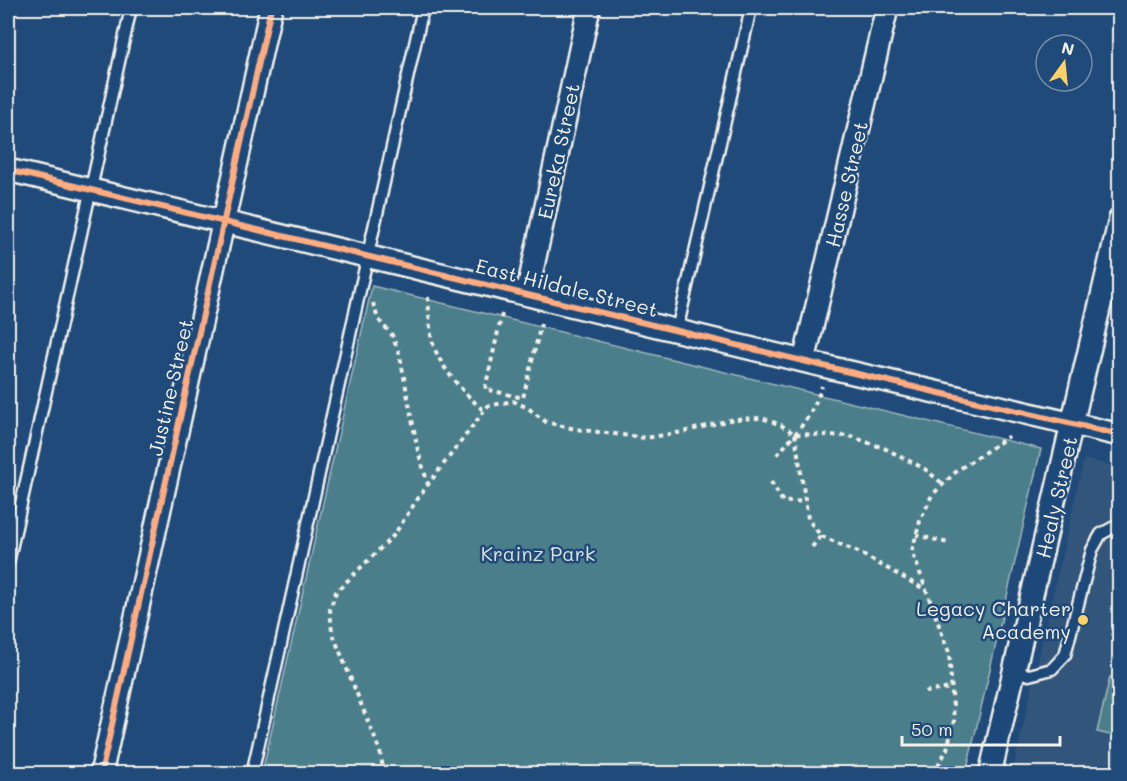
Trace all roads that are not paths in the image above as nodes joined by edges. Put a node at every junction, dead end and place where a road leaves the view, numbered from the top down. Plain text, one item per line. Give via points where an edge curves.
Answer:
1 (131, 8) edge
2 (271, 8) edge
3 (423, 8) edge
4 (590, 8) edge
5 (750, 8) edge
6 (887, 8) edge
7 (8, 170) edge
8 (90, 189) junction
9 (1119, 219) edge
10 (224, 221) junction
11 (367, 256) junction
12 (527, 294) junction
13 (677, 330) junction
14 (804, 361) junction
15 (1073, 423) junction
16 (1119, 435) edge
17 (1119, 527) edge
18 (8, 563) edge
19 (1015, 671) junction
20 (101, 774) edge
21 (252, 774) edge
22 (990, 774) edge

1 - 8 lane
2 - 10 street, Justine Street
3 - 11 lane
4 - 12 street, Eureka Street
5 - 13 lane
6 - 14 street, Hasse Street
7 - 8 street, East Hildale Street
8 - 10 street, East Hildale Street
8 - 18 lane
9 - 15 street, Healy Street
10 - 11 street, East Hildale Street
10 - 20 street, Justine Street
11 - 12 street, East Hildale Street
11 - 21 lane
12 - 13 street, East Hildale Street
13 - 14 street, East Hildale Street
14 - 15 street, East Hildale Street
15 - 16 street, East Hildale Street
15 - 19 street, Healy Street
17 - 19 lane via 1101,534 1092,550 1065,655 1052,669 1029,675
19 - 22 street, Healy Street

